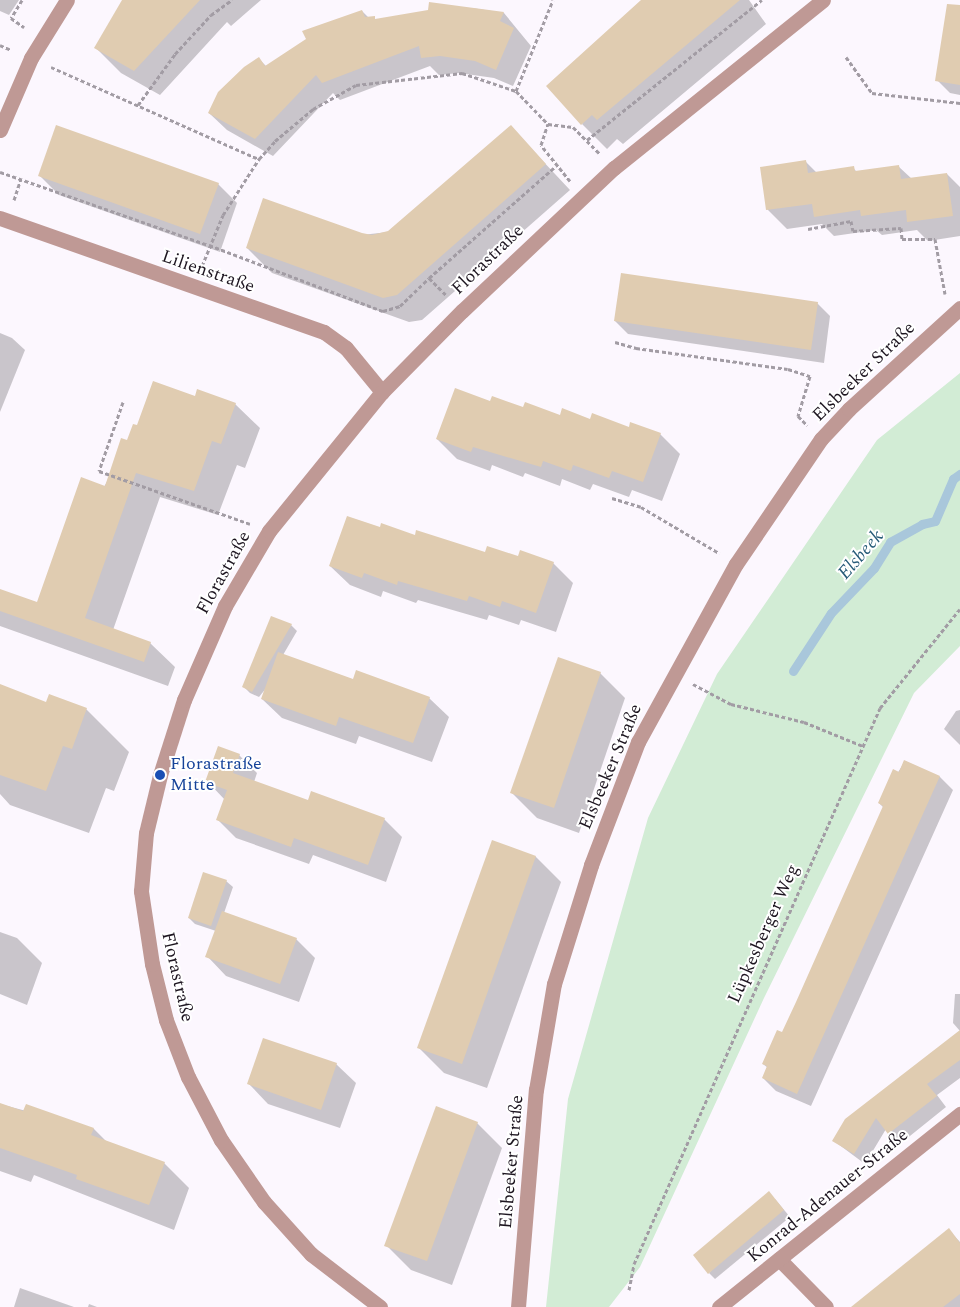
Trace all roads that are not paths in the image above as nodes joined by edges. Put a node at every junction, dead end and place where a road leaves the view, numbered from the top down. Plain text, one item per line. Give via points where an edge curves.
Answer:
1 (66, 0) edge
2 (820, 1) edge
3 (0, 130) edge
4 (0, 218) edge
5 (960, 308) edge
6 (382, 392) junction
7 (960, 1114) edge
8 (779, 1259) junction
9 (380, 1307) edge
10 (518, 1307) edge
11 (719, 1307) edge
12 (826, 1307) edge

1 - 3 street via 16,88
2 - 6 street, Florastraße via 614,168 462,311
4 - 6 street, Lilienstraße via 324,332 346,348
5 - 10 street, Elsbeeker Straße via 849,409 822,439 736,564 674,673 631,760 591,865 554,984 536,1090
6 - 9 street, Florastraße via 269,531 226,606 184,700 160,775 148,823 141,891 152,964 166,1020 188,1076 221,1140 264,1202 311,1254
7 - 8 street, Konrad-Adenauer-Straße
8 - 11 street, Konrad-Adenauer-Straße
8 - 12 street

